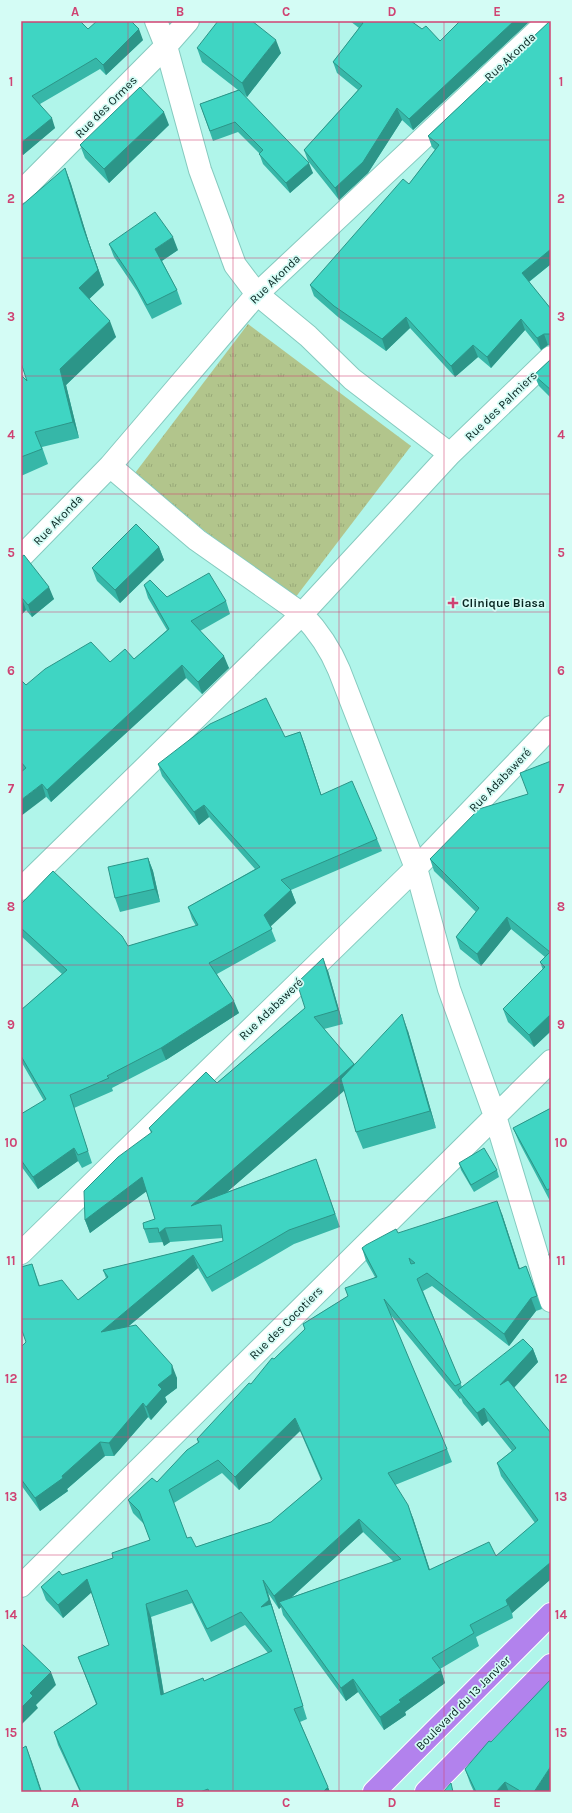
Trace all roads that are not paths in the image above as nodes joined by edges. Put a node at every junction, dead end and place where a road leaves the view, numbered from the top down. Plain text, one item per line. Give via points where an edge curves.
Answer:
1 (156, 21) edge
2 (188, 21) edge
3 (548, 21) edge
4 (166, 46) junction
5 (21, 192) edge
6 (257, 294) junction
7 (551, 357) edge
8 (450, 454) junction
9 (110, 466) junction
10 (21, 557) edge
11 (302, 614) junction
12 (551, 727) edge
13 (416, 868) junction
14 (21, 889) edge
15 (551, 1060) edge
16 (495, 1116) junction
17 (21, 1253) edge
18 (551, 1301) edge
19 (21, 1586) edge
20 (551, 1614) edge
21 (551, 1665) edge
22 (374, 1792) edge
23 (426, 1792) edge

1 - 4 street
2 - 4 street, Rue des Ormes
3 - 6 street, Rue Akonda
4 - 5 street, Rue des Ormes
4 - 6 street via 200,170 234,265
6 - 8 street via 308,336 352,379
6 - 9 street, Rue Akonda
7 - 8 street, Rue des Palmiers
8 - 11 street, Rue des Palmiers
9 - 10 street, Rue Akonda
9 - 11 street via 197,540
11 - 13 street via 320,634 339,670
11 - 14 street, Rue des Palmiers
12 - 13 street, Rue Adabaweré
13 - 16 street via 449,988
13 - 17 street, Rue Adabaweré
15 - 16 street, Rue des Cocotiers
16 - 18 street
16 - 19 street, Rue des Cocotiers
20 - 22 highway, Boulevard du 13 Janvier
21 - 23 highway

